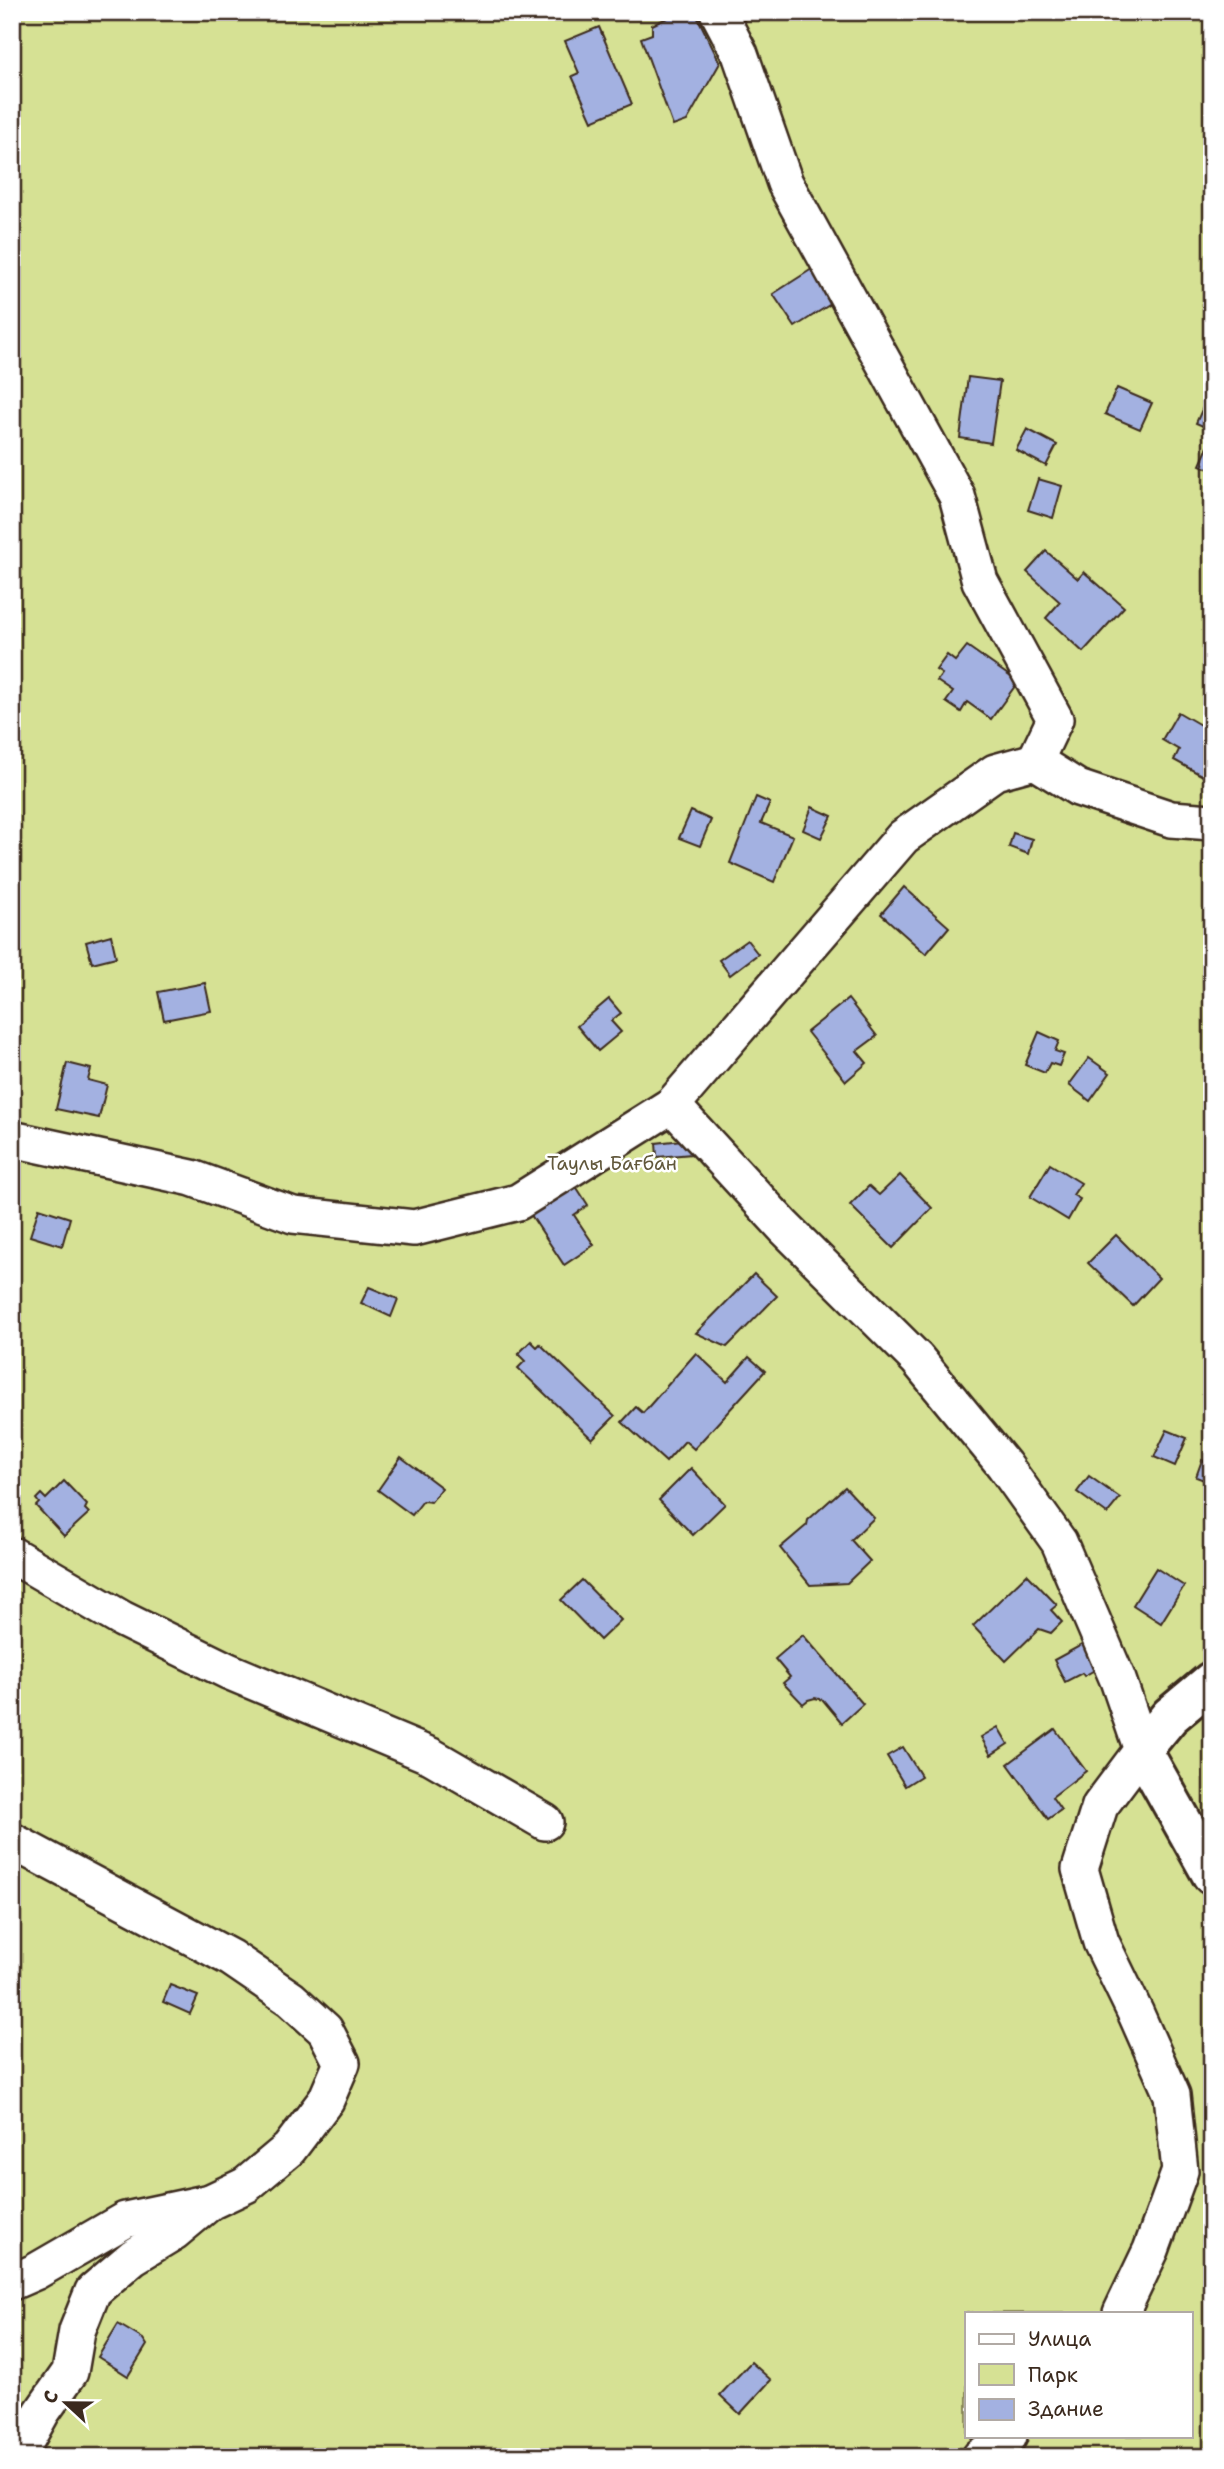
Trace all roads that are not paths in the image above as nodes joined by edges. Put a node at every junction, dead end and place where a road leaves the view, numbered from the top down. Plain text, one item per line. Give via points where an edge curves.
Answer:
1 (718, 12) edge
2 (1035, 761) junction
3 (1212, 822) edge
4 (672, 1105) junction
5 (12, 1139) edge
6 (12, 1555) edge
7 (1212, 1681) edge
8 (1142, 1750) junction
9 (545, 1822) dead end
10 (12, 1841) edge
11 (1212, 1875) edge
12 (210, 2202) junction
13 (12, 2282) edge
14 (1121, 2312) edge
15 (1006, 2438) edge
16 (17, 2457) edge
17 (980, 2457) edge

1 - 2 street via 740,54 785,183 957,496 980,581 1055,719
2 - 3 street via 1078,788 1171,819
2 - 4 street via 995,772 903,837
4 - 5 street via 518,1202 414,1228 293,1215 192,1178
4 - 8 street via 784,1227 917,1359 1004,1465 1059,1542 1118,1680
6 - 9 street via 122,1619 228,1671 431,1756
7 - 8 street via 1170,1716
8 - 11 street
8 - 14 street via 1100,1806 1080,1869 1101,1942 1172,2095 1180,2171 1151,2250
10 - 12 street via 230,1958 291,1999 325,2030 342,2063 326,2100 289,2149 246,2185
12 - 13 street via 125,2220
12 - 16 street via 174,2232 133,2256 93,2291 77,2331 70,2372
15 - 17 street

